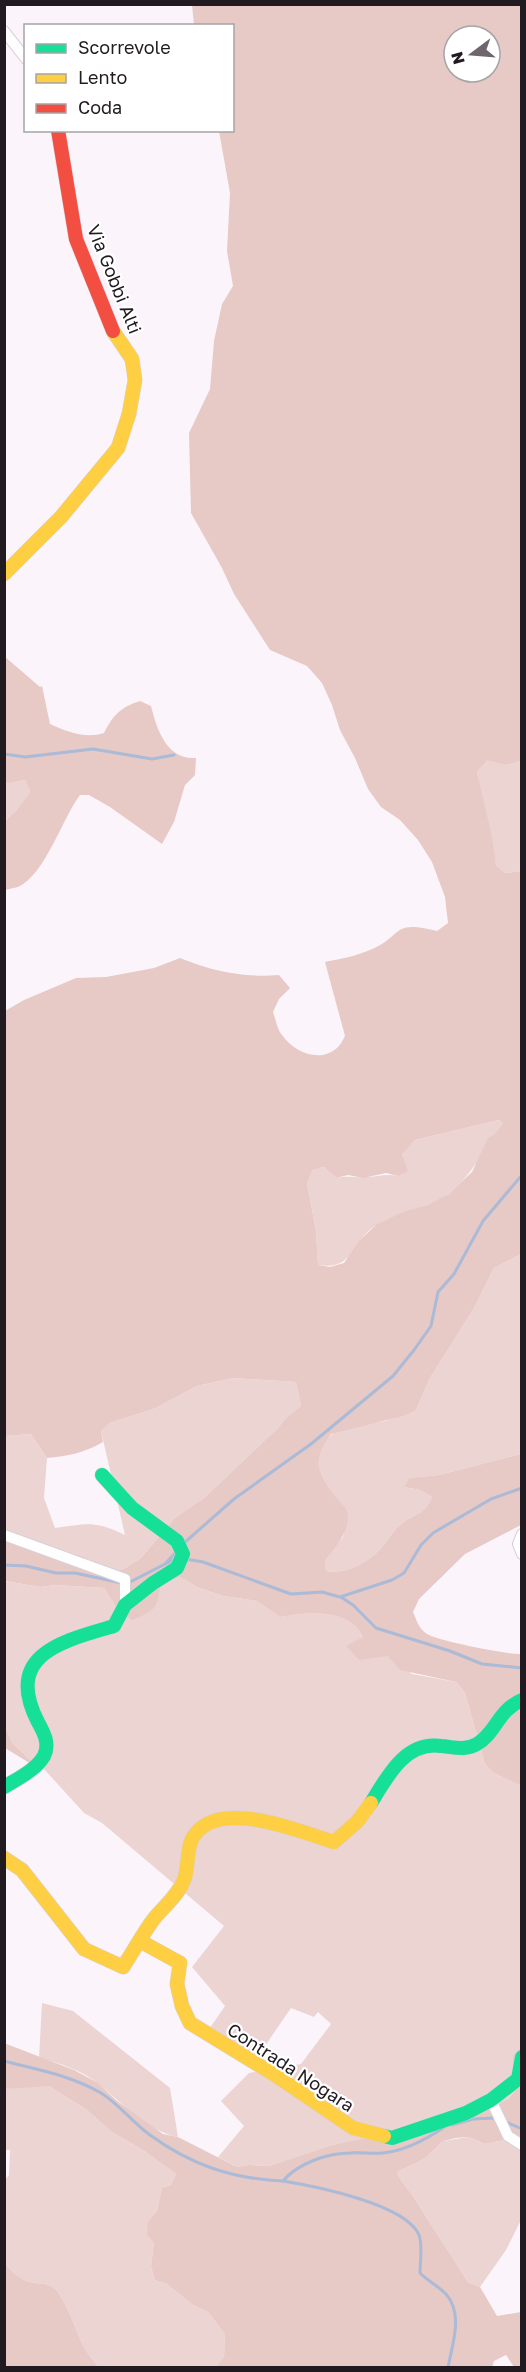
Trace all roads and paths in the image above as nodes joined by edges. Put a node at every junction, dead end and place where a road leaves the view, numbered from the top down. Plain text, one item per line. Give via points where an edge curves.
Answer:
1 (4, 31) edge
2 (24, 56) edge
3 (58, 132) edge
4 (4, 574) edge
5 (102, 1475) dead end
6 (522, 1534) edge
7 (4, 1535) edge
8 (522, 1554) edge
9 (125, 1605) junction
10 (522, 1700) edge
11 (4, 1787) edge
12 (4, 1858) edge
13 (140, 1941) junction
14 (522, 2057) edge
15 (491, 2100) junction
16 (522, 2145) edge

1 - 2 street
3 - 4 street, Via Gobbi Alti via 76,239 114,334 132,359 135,380 118,448 61,517
5 - 9 street via 132,1508 177,1541 183,1554 177,1568
6 - 8 street via 518,1544
7 - 9 street via 125,1579
9 - 11 street via 114,1626 39,1655 31,1671 27,1695 47,1740 47,1752 39,1765
10 - 13 street via 500,1713 479,1743 468,1749 432,1744 415,1748 398,1763 345,1836 334,1842 253,1818 222,1817 205,1826 192,1839 184,1880
12 - 13 street via 22,1870 84,1949 123,1966
13 - 15 street, Contrada Nogara via 180,1963 177,1984 190,2023 353,2128 392,2138 466,2113
14 - 15 street via 518,2079
15 - 16 street via 508,2136

